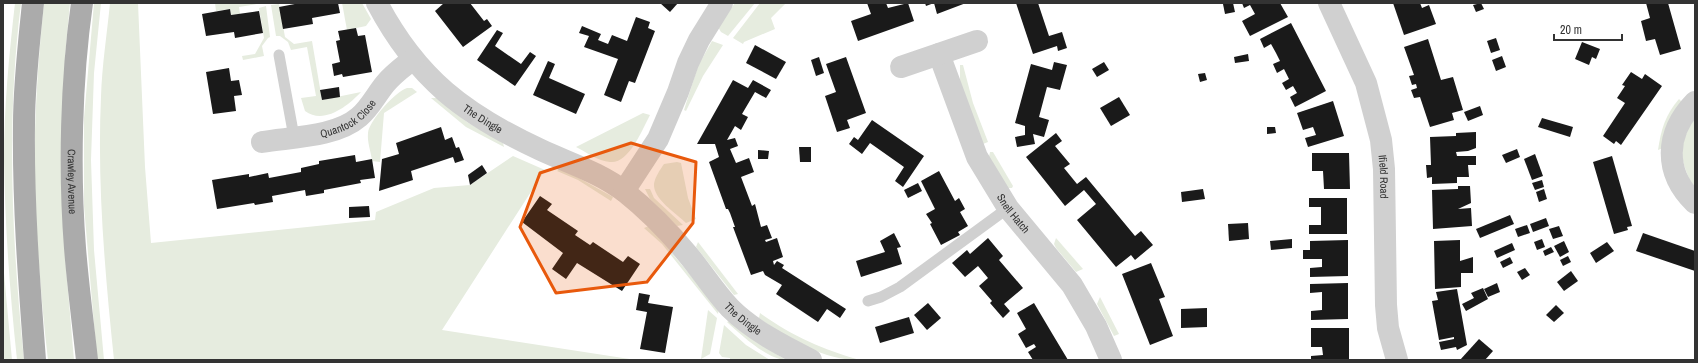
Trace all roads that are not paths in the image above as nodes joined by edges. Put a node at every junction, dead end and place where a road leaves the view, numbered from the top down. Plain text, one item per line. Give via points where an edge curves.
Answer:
1 (33, 3) edge
2 (82, 3) edge
3 (377, 3) edge
4 (722, 3) edge
5 (1329, 3) edge
6 (977, 41) dead end
7 (938, 54) junction
8 (279, 55) dead end
9 (413, 59) junction
10 (901, 67) dead end
11 (1695, 102) edge
12 (294, 137) junction
13 (262, 142) dead end
14 (624, 191) junction
15 (1695, 203) edge
16 (1008, 208) junction
17 (868, 301) dead end
18 (36, 360) edge
19 (87, 360) edge
20 (811, 360) edge
21 (1110, 360) edge
22 (1397, 360) edge

1 - 18 main road via 24,122 24,182 26,244
2 - 19 main road, Crawley Avenue via 73,127 72,186 75,248
3 - 9 street, The Dingle via 393,33
4 - 14 street via 691,57 658,139
5 - 22 street, Ifield Road via 1366,83 1381,140 1384,169 1386,305 1388,328
6 - 7 street
7 - 10 street
7 - 16 street, Snell Hatch via 977,158
8 - 12 lane
9 - 12 street, Quantock Close via 392,76 359,118 336,130
9 - 14 street, The Dingle via 434,83 469,111 519,140 600,177
11 - 15 street via 1679,122 1672,150 1677,178
12 - 13 street, Quantock Close
14 - 20 street, The Dingle via 670,234 731,308 749,324
16 - 17 lane via 900,287
16 - 21 street, Snell Hatch via 1072,285 1096,326

